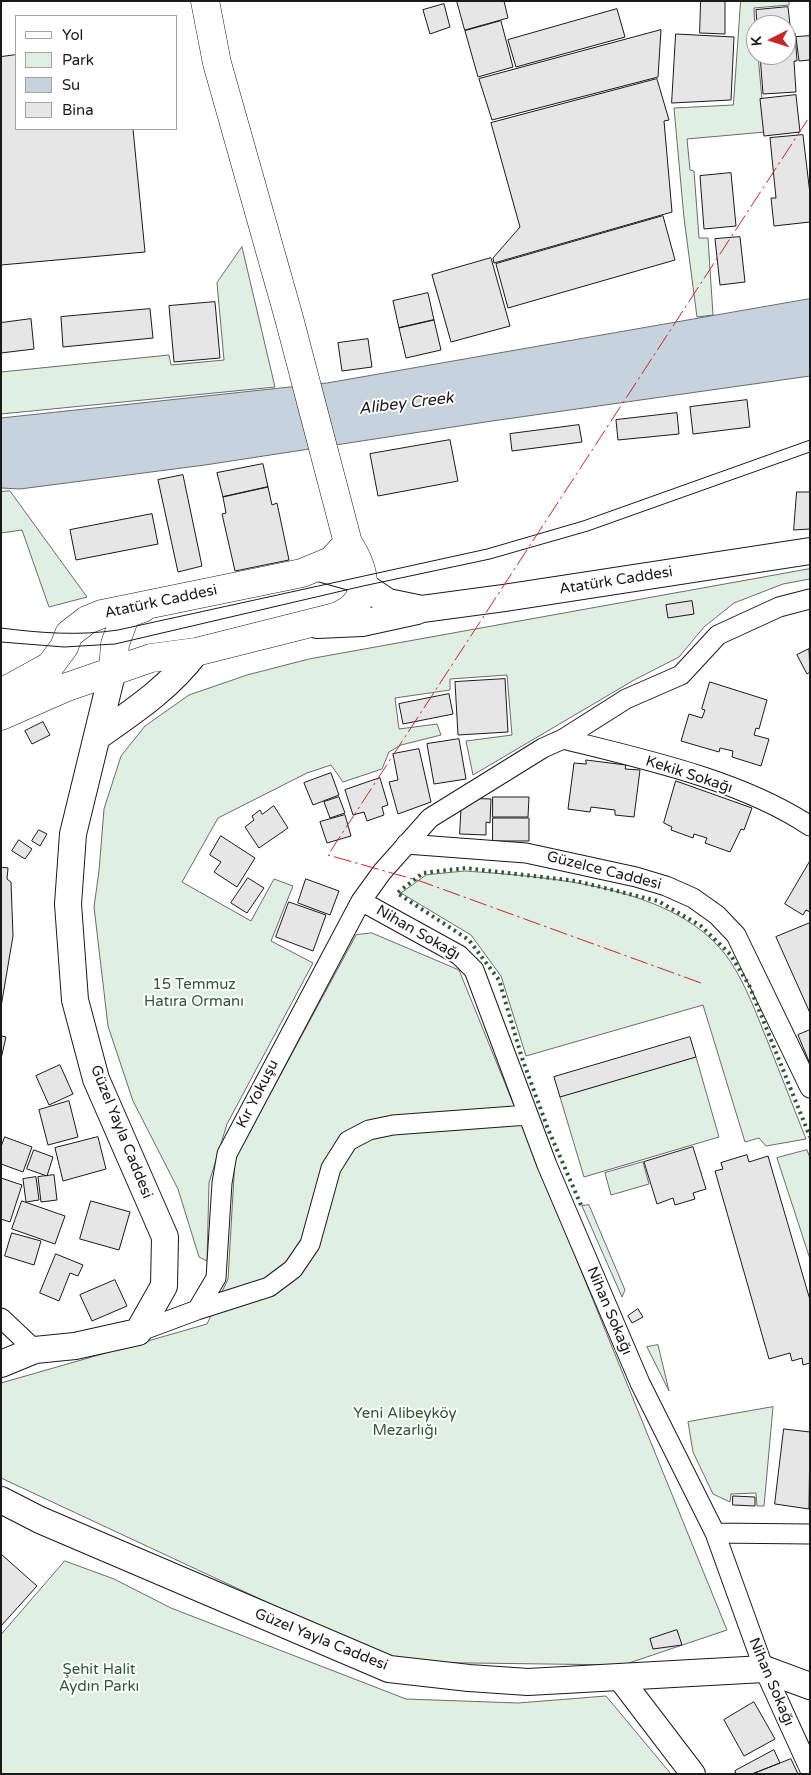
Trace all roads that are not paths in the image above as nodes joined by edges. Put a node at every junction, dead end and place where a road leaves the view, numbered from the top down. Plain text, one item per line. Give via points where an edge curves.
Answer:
1 (188, 1) edge
2 (204, 1) edge
3 (217, 62) junction
4 (348, 543) junction
5 (810, 551) edge
6 (319, 568) junction
7 (363, 586) junction
8 (810, 599) edge
9 (156, 603) junction
10 (422, 608) junction
11 (311, 624) junction
12 (196, 652) junction
13 (113, 670) junction
14 (1, 693) edge
15 (1, 716) edge
16 (97, 737) junction
17 (563, 739) junction
18 (810, 826) edge
19 (406, 844) junction
20 (360, 901) junction
21 (810, 1088) edge
22 (528, 1115) junction
23 (197, 1310) junction
24 (1, 1318) edge
25 (138, 1332) junction
26 (35, 1350) junction
27 (1, 1364) edge
28 (5, 1508) edge
29 (714, 1533) junction
30 (810, 1534) edge
31 (764, 1669) junction
32 (619, 1677) junction
33 (810, 1686) edge
34 (810, 1770) edge
35 (693, 1774) edge

1 - 3 main road via 202,39
2 - 3 main road
3 - 4 main road
4 - 6 main road, Atatürk Caddesi via 338,555
4 - 7 main road via 358,560
5 - 10 main road, Atatürk Caddesi
6 - 7 main road, Atatürk Caddesi via 351,578
6 - 9 main road, Atatürk Caddesi
7 - 10 main road, Atatürk Caddesi via 388,602
7 - 11 main road, Atatürk Caddesi via 361,598 349,612
8 - 17 street, Kır Yokuşu via 779,607 718,635 681,675 626,699
9 - 13 main road via 126,614 115,644
9 - 14 main road, Atatürk Caddesi via 87,620 69,634 64,648 50,666
10 - 11 main road, Atatürk Caddesi via 410,614 362,623
11 - 12 main road, Atatürk Caddesi
12 - 13 main road, Atatürk Caddesi via 151,658
12 - 16 main road via 180,674 150,700
13 - 15 main road, Atatürk Caddesi
13 - 16 main road, Güzel Yayla Caddesi
16 - 25 main road, Güzel Yayla Caddesi via 73,834 68,904 75,1000 96,1079 165,1237 164,1286
17 - 18 street, Kekik Sokağı via 670,766 763,800
17 - 19 street, Kır Yokuşu via 430,818
19 - 20 street, Kır Yokuşu
19 - 21 street, Güzelce Caddesi via 526,853 636,877 693,898 717,915 736,935
20 - 22 street, Nihan Sokağı via 459,954 474,970
20 - 23 street, Kır Yokuşu via 227,1154 216,1278
22 - 23 street via 393,1125 369,1130 348,1141 330,1168 310,1244 293,1268 269,1287
22 - 29 street, Nihan Sokağı via 640,1383
23 - 25 street
24 - 26 street
25 - 26 main road via 75,1346
26 - 27 main road
28 - 32 main road, Güzel Yayla Caddesi via 389,1669 528,1682
29 - 30 street
29 - 31 street, Nihan Sokağı
31 - 32 main road, Güzel Yayla Caddesi
31 - 33 main road, Güzel Yayla Caddesi
31 - 34 street, Nihan Sokağı
32 - 35 street

